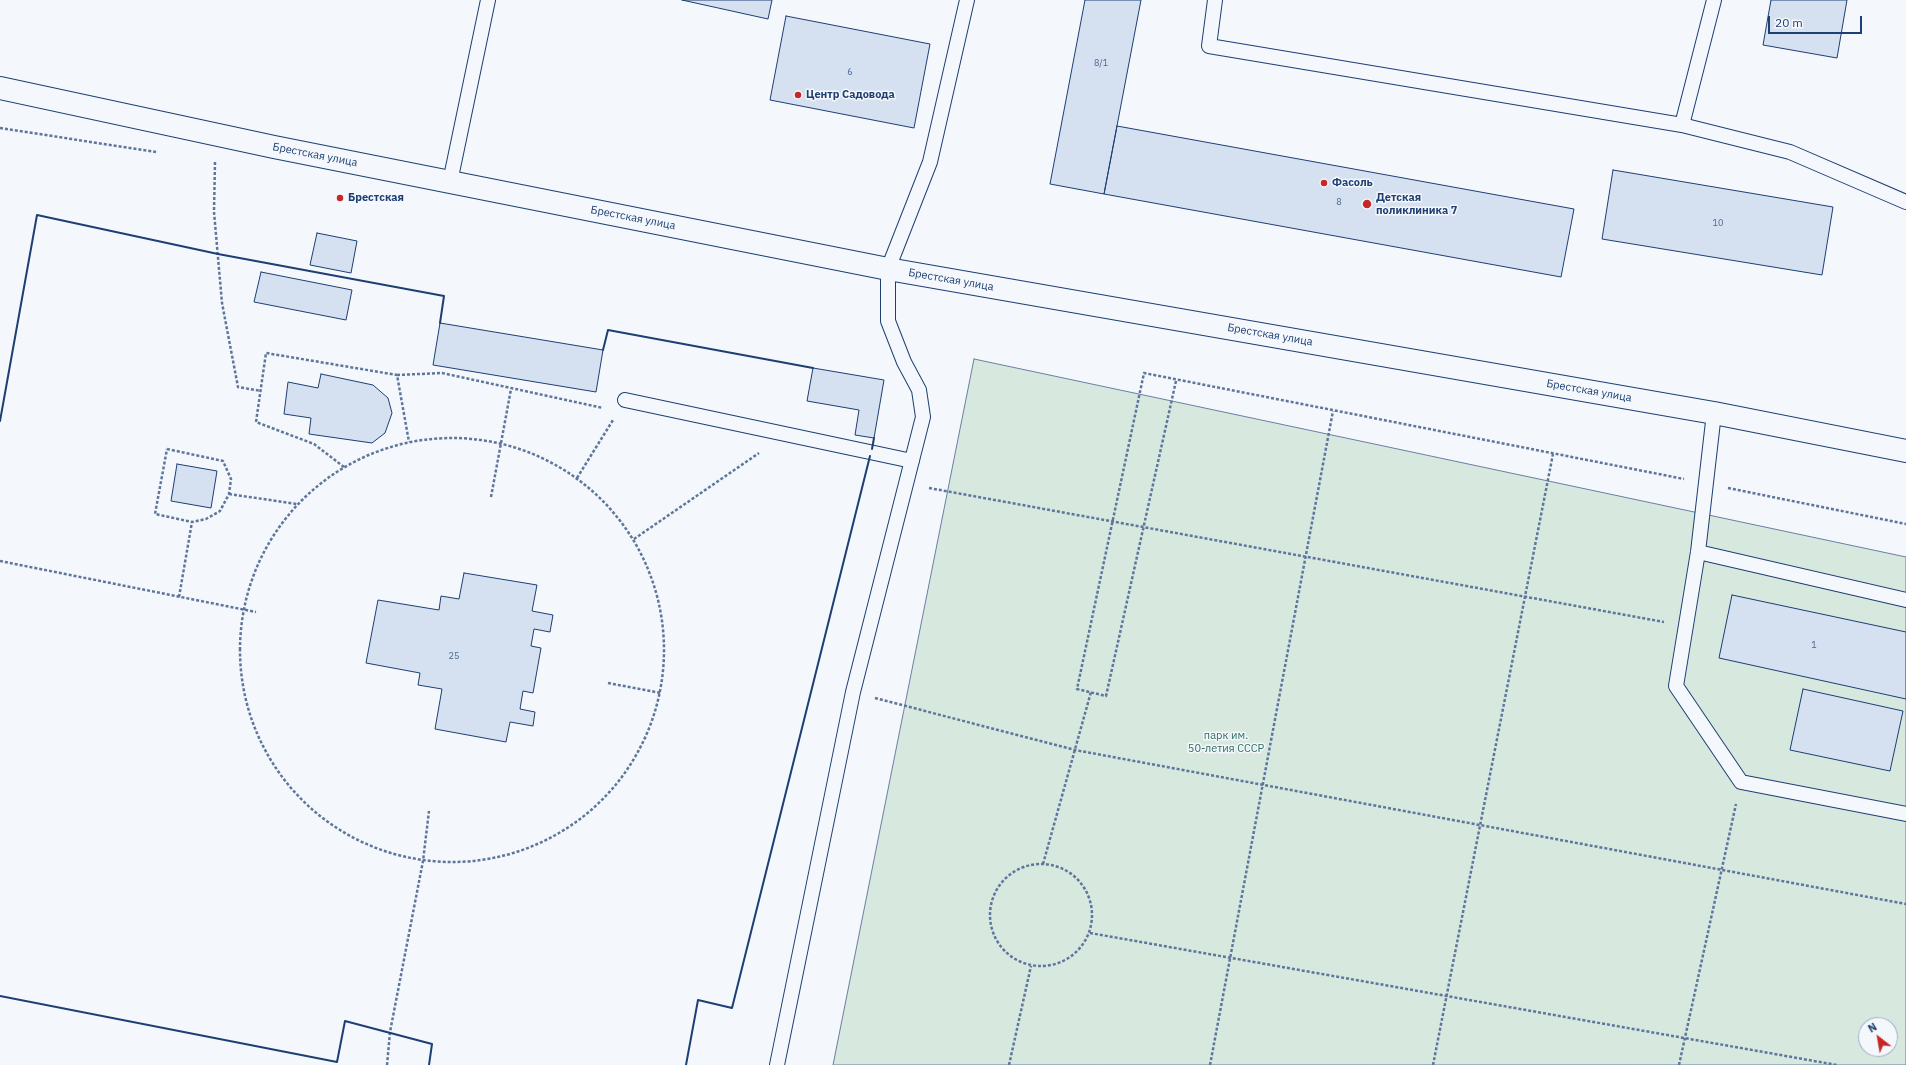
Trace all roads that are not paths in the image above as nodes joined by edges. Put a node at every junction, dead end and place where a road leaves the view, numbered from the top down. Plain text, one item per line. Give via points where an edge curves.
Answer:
1 (488, 0) edge
2 (967, 0) edge
3 (1215, 0) edge
4 (1714, 0) edge
5 (0, 88) edge
6 (1682, 125) junction
7 (450, 182) junction
8 (1906, 202) edge
9 (888, 269) junction
10 (622, 406) road end
11 (1714, 413) junction
12 (1906, 451) edge
13 (912, 461) junction
14 (1698, 552) junction
15 (1906, 600) edge
16 (1906, 814) edge
17 (778, 1065) edge

1 - 7 lane
2 - 9 lane via 930,162
3 - 6 lane via 1209,46
4 - 6 lane
5 - 7 street, Брестская улица
6 - 8 lane via 1790,152
7 - 9 street, Брестская улица
9 - 11 street, Брестская улица
9 - 13 lane via 888,321 904,362 919,390 923,417
10 - 13 lane via 778,433
11 - 12 street, Брестская улица
11 - 14 lane
13 - 17 lane via 853,692
14 - 15 lane
14 - 16 lane via 1676,686 1741,782

